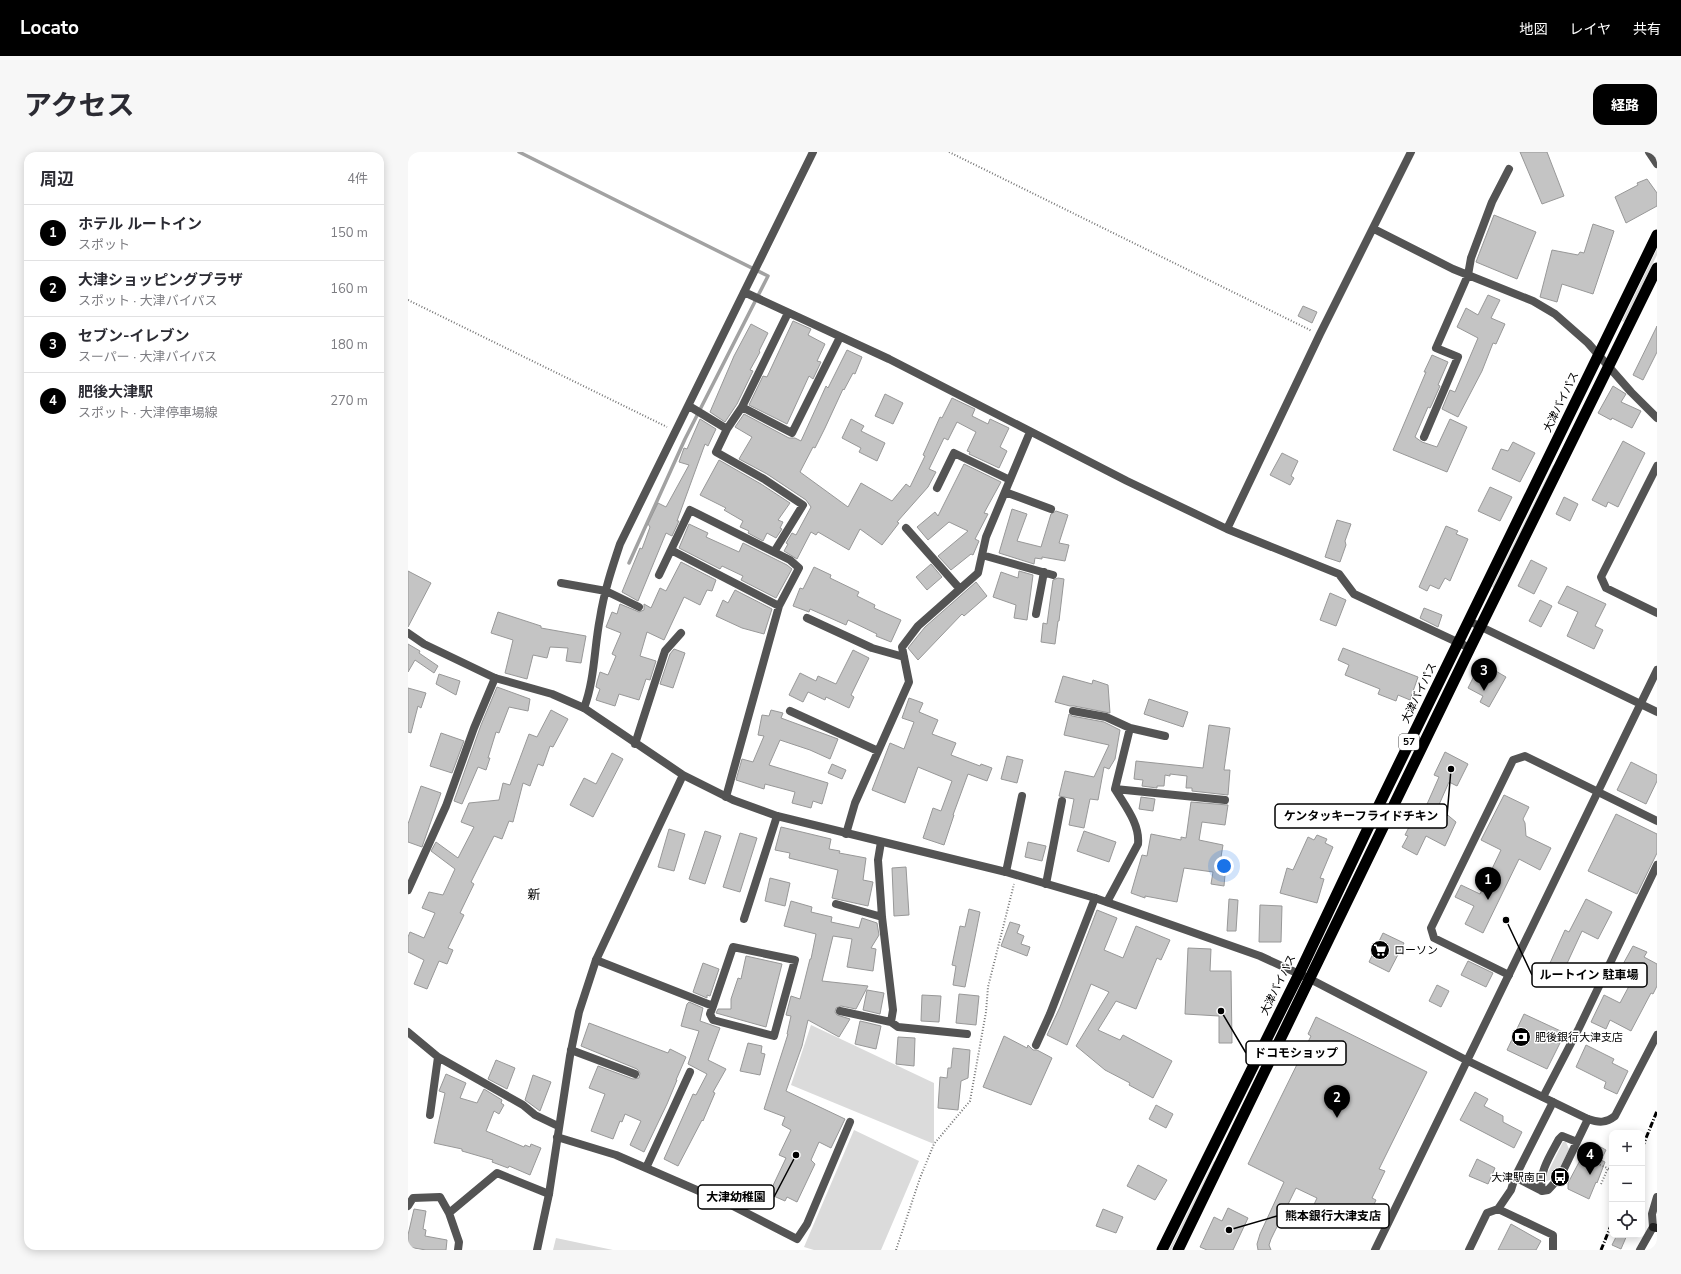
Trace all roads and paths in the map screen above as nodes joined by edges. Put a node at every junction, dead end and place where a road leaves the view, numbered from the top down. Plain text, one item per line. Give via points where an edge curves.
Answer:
1 (813, 152) edge
2 (949, 152) edge
3 (1411, 152) edge
4 (1649, 152) edge
5 (1657, 164) edge
6 (1509, 169) dead end
7 (1374, 229) junction
8 (1657, 235) edge
9 (1657, 268) edge
10 (1468, 275) junction
11 (744, 292) junction
12 (408, 300) edge
13 (788, 313) junction
14 (1320, 334) junction
15 (840, 337) junction
16 (1599, 354) junction
17 (1609, 365) junction
18 (688, 406) junction
19 (742, 407) junction
20 (1657, 418) edge
21 (727, 429) junction
22 (676, 432) junction
23 (1030, 432) junction
24 (1424, 437) dead end
25 (1657, 466) edge
26 (1010, 480) junction
27 (937, 488) dead end
28 (1005, 492) junction
29 (1051, 509) dead end
30 (906, 528) dead end
31 (1226, 529) junction
32 (671, 550) junction
33 (774, 552) junction
34 (982, 555) junction
35 (1044, 572) junction
36 (659, 575) dead end
37 (1053, 575) dead end
38 (562, 583) dead end
39 (960, 589) junction
40 (606, 592) junction
41 (779, 606) junction
42 (639, 607) dead end
43 (1657, 613) edge
44 (1036, 614) dead end
45 (807, 618) dead end
46 (1469, 621) junction
47 (1480, 627) junction
48 (408, 633) edge
49 (681, 633) dead end
50 (1458, 642) junction
51 (1470, 648) junction
52 (904, 657) junction
53 (1657, 670) edge
54 (495, 678) junction
55 (1640, 704) junction
56 (584, 708) junction
57 (790, 711) dead end
58 (1073, 711) dead end
59 (1657, 712) edge
60 (1130, 728) junction
61 (1164, 736) dead end
62 (635, 744) junction
63 (878, 751) junction
64 (683, 775) junction
65 (1115, 789) junction
66 (1598, 792) junction
67 (1022, 796) dead end
68 (726, 797) junction
69 (1225, 800) dead end
70 (1062, 801) dead end
71 (777, 816) junction
72 (1657, 821) edge
73 (846, 834) junction
74 (881, 842) junction
75 (1657, 865) edge
76 (1006, 872) junction
77 (1046, 884) junction
78 (408, 890) edge
79 (1095, 898) junction
80 (1107, 902) junction
81 (836, 904) dead end
82 (882, 917) junction
83 (744, 919) dead end
84 (596, 960) junction
85 (1298, 974) junction
86 (1509, 974) junction
87 (1310, 979) junction
88 (713, 1006) junction
89 (840, 1011) dead end
90 (891, 1022) junction
91 (408, 1032) edge
92 (967, 1034) dead end
93 (1657, 1035) edge
94 (1036, 1045) dead end
95 (571, 1050) junction
96 (438, 1057) junction
97 (1468, 1061) junction
98 (690, 1072) dead end
99 (635, 1074) dead end
100 (1543, 1097) junction
101 (1553, 1102) junction
102 (430, 1115) dead end
103 (1588, 1119) junction
104 (850, 1122) dead end
105 (558, 1126) junction
106 (557, 1137) junction
107 (1577, 1142) junction
108 (1586, 1159) dead end
109 (646, 1168) junction
110 (1608, 1168) joint
111 (1515, 1177) junction
112 (920, 1178) dead end
113 (1601, 1184) dead end
114 (1542, 1191) junction
115 (548, 1194) junction
116 (1657, 1197) edge
117 (408, 1206) edge
118 (1498, 1209) junction
119 (449, 1213) junction
120 (1655, 1228) edge
121 (458, 1250) edge
122 (537, 1250) edge
123 (896, 1250) edge
124 (1162, 1250) edge
125 (1178, 1250) edge
126 (1375, 1250) edge
127 (1469, 1250) edge
128 (1553, 1250) edge
129 (1640, 1250) edge

1 - 11 street
2 - 14 path
3 - 7 street
4 - 5 street
6 - 10 street via 1492,202 1470,258
7 - 10 street
7 - 14 street
8 - 16 highway, 大津バイパス / 57
9 - 17 highway, 57
10 - 16 street via 1533,301 1555,314
10 - 24 street via 1436,348 1458,357
11 - 13 street
11 - 18 street
12 - 22 path
13 - 15 street
13 - 19 street
14 - 31 street
15 - 19 street via 792,433
15 - 23 street via 889,359
16 - 17 street
16 - 46 highway, 大津バイパス / 57
17 - 20 street
17 - 47 highway, 57
18 - 21 street
18 - 22 street
19 - 21 street
21 - 33 street via 716,452 803,505
22 - 40 street via 620,544
23 - 26 street
23 - 31 street
25 - 43 street via 1601,577 1606,588
26 - 27 street via 954,453
26 - 28 street
28 - 29 street
28 - 34 street via 986,537
30 - 39 street
31 - 50 street via 1339,574 1354,594
32 - 33 street via 690,510
32 - 36 street
32 - 41 street
33 - 41 street via 799,568
34 - 35 street
34 - 39 street via 978,573
35 - 37 street
35 - 44 street
38 - 40 street
39 - 52 street via 918,626 902,647
40 - 42 street
40 - 56 street via 590,692
41 - 68 street
45 - 52 street via 872,648
46 - 47 street
46 - 50 highway, 大津バイパス / 57
47 - 51 highway, 57
47 - 55 street
48 - 54 street via 424,644
49 - 62 street via 665,651
50 - 51 street
50 - 85 highway, 大津バイパス / 57
51 - 87 highway, 57
52 - 63 street via 909,682
53 - 55 street
54 - 56 street via 552,694
54 - 78 street via 446,806
55 - 59 street
55 - 66 street
56 - 62 street
57 - 63 street
58 - 60 street via 1106,717
60 - 61 street
60 - 65 street
62 - 64 street
63 - 73 street via 855,803
64 - 68 street
64 - 84 street
65 - 69 street
65 - 80 street via 1137,826 1139,836 1138,844
66 - 72 street
66 - 86 street
66 - 86 street via 1525,756 1512,760 1431,928 1434,938
67 - 76 street
68 - 71 street
70 - 77 street
71 - 73 street
71 - 83 street
73 - 74 street
74 - 76 street
74 - 82 street via 878,860
75 - 100 street via 1581,1026
76 - 77 street
77 - 79 street
79 - 80 street
79 - 94 street
80 - 85 street via 1260,956
81 - 82 street
82 - 90 street via 892,1010
84 - 88 street
84 - 95 street via 579,1012
85 - 87 street
85 - 124 highway, 大津バイパス / 57
86 - 97 street
87 - 97 street
87 - 125 highway, 57
88 - 88 street via 710,1014 713,1020 774,1036 795,960 733,947
89 - 90 street
90 - 92 street via 898,1027
91 - 96 street
93 - 103 street via 1615,1116 1609,1121 1599,1123
95 - 99 street
95 - 105 street
96 - 102 street
96 - 105 street via 523,1105 536,1116
97 - 100 street
97 - 126 street
98 - 109 street
100 - 101 street
101 - 103 street
101 - 111 street
103 - 107 street
104 - 109 street via 807,1224 796,1239 729,1204
105 - 106 street
106 - 109 street via 616,1155
106 - 115 street
107 - 114 street via 1560,1177 1548,1190
107 - 114 street via 1562,1136 1559,1139 1546,1165 1540,1184
108 - 110 path
110 - 113 path
111 - 114 street
111 - 118 street via 1511,1190
112 - 123 path
115 - 119 street via 497,1173
115 - 122 street
116 - 120 street via 1652,1214
117 - 119 street via 412,1198 440,1197
118 - 127 street via 1487,1213
118 - 128 street via 1553,1235
119 - 121 street via 459,1242
120 - 129 street

